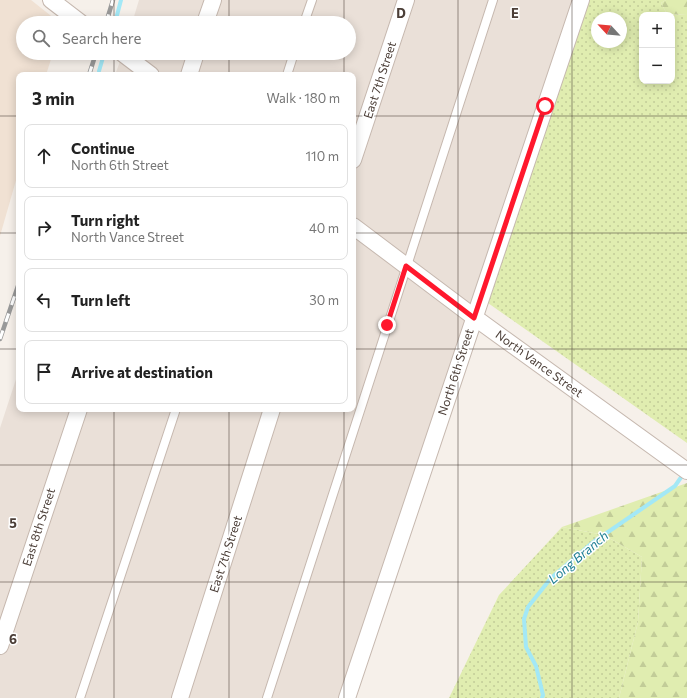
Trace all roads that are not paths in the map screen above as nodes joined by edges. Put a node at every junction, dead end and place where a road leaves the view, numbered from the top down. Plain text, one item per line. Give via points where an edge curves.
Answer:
1 (51, 0) edge
2 (213, 0) edge
3 (312, 0) edge
4 (406, 0) edge
5 (493, 0) edge
6 (581, 0) edge
7 (72, 16) edge
8 (207, 16) edge
9 (306, 16) edge
10 (131, 60) edge
11 (194, 60) edge
12 (292, 60) edge
13 (147, 72) edge
14 (190, 72) edge
15 (288, 72) edge
16 (356, 151) edge
17 (356, 228) edge
18 (406, 266) junction
19 (474, 318) junction
20 (77, 412) edge
21 (175, 412) edge
22 (271, 412) edge
23 (687, 471) edge
24 (0, 646) edge
25 (80, 698) edge
26 (180, 698) edge
27 (267, 698) edge
28 (347, 698) edge

1 - 7 street
2 - 8 street
3 - 9 lane
4 - 16 street, East 7th Street
5 - 18 lane
6 - 19 street, North 6th Street
10 - 13 street
11 - 14 street
12 - 15 lane
17 - 18 street, North Vance Street
18 - 19 street, North Vance Street
18 - 27 lane
19 - 23 street, North Vance Street
19 - 28 street, North 6th Street
20 - 24 street, East 8th Street
21 - 25 lane
22 - 26 street, East 7th Street

